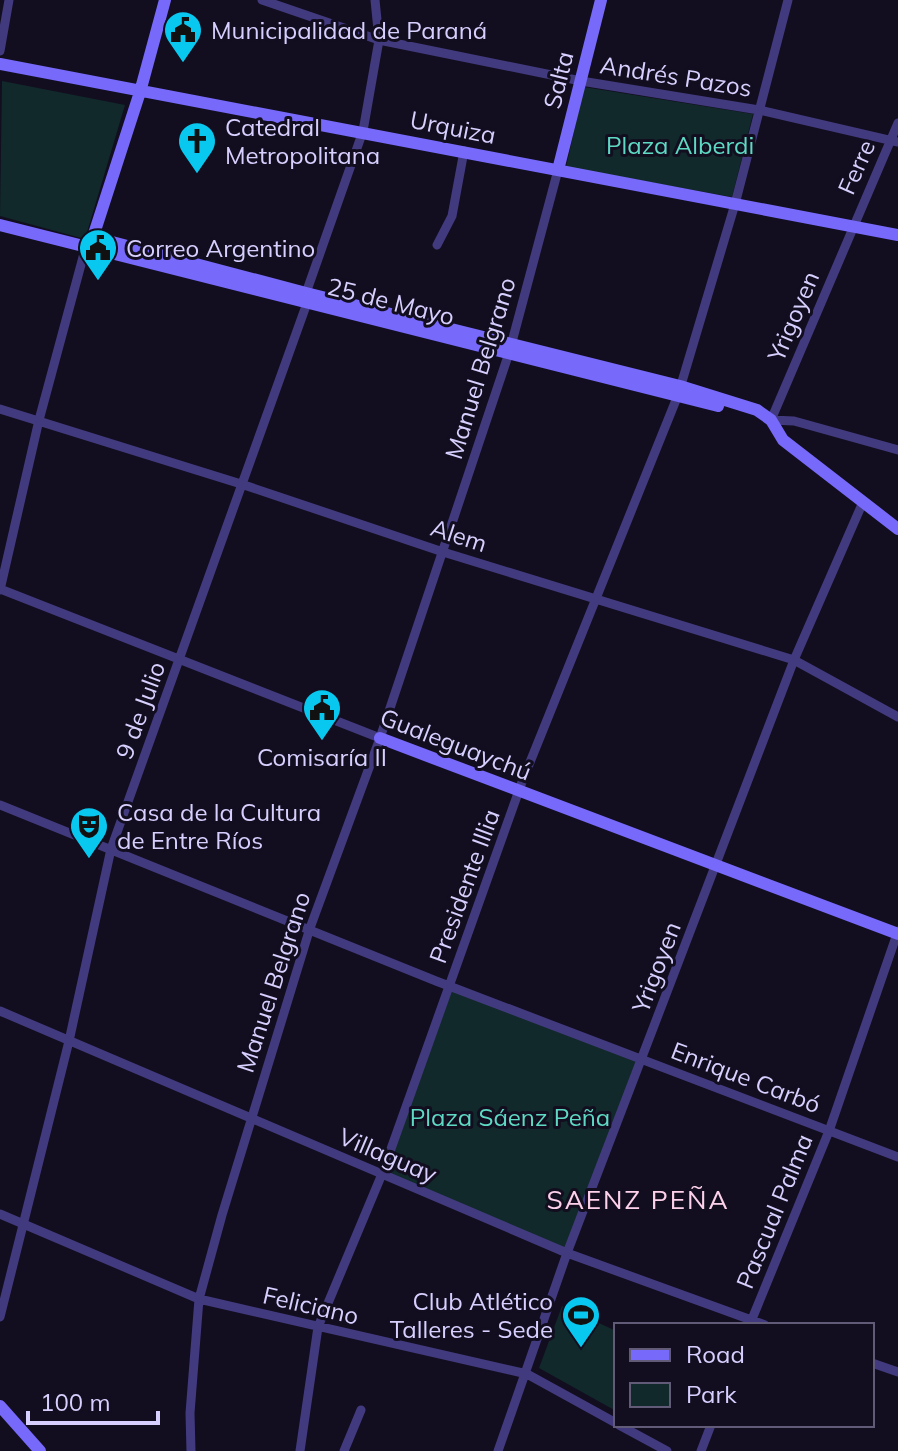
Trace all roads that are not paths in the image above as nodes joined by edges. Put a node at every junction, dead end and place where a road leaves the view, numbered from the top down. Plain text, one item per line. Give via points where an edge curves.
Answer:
1 (9, 0) edge
2 (165, 0) edge
3 (262, 0) edge
4 (375, 0) edge
5 (601, 0) edge
6 (788, 0) edge
7 (379, 40) junction
8 (0, 51) edge
9 (0, 64) edge
10 (581, 81) junction
11 (140, 92) junction
12 (759, 110) junction
13 (898, 123) edge
14 (363, 131) junction
15 (894, 142) edge
16 (464, 151) junction
17 (558, 170) junction
18 (735, 204) junction
19 (0, 225) edge
20 (851, 228) junction
21 (898, 235) edge
22 (89, 242) junction
23 (437, 245) dead end
24 (306, 298) junction
25 (509, 348) junction
26 (679, 391) junction
27 (0, 409) edge
28 (39, 420) junction
29 (771, 420) junction
30 (898, 450) edge
31 (241, 484) junction
32 (863, 502) junction
33 (898, 529) edge
34 (443, 552) junction
35 (0, 589) edge
36 (595, 599) junction
37 (180, 659) junction
38 (794, 660) junction
39 (898, 717) edge
40 (380, 738) junction
41 (520, 792) junction
42 (0, 805) edge
43 (111, 849) junction
44 (715, 864) junction
45 (310, 928) junction
46 (898, 933) edge
47 (449, 986) junction
48 (0, 1011) edge
49 (69, 1041) junction
50 (643, 1059) junction
51 (249, 1119) junction
52 (829, 1131) junction
53 (898, 1157) edge
54 (382, 1174) junction
55 (0, 1214) edge
56 (22, 1224) junction
57 (567, 1253) junction
58 (199, 1299) junction
59 (0, 1317) edge
60 (750, 1323) edge
61 (318, 1327) junction
62 (874, 1364) edge
63 (898, 1372) edge
64 (527, 1374) junction
65 (0, 1406) edge
66 (361, 1410) dead end
67 (614, 1422) edge
68 (623, 1427) edge
69 (710, 1427) edge
70 (40, 1451) edge
71 (191, 1451) edge
72 (300, 1451) edge
73 (344, 1451) edge
74 (498, 1451) edge
75 (667, 1451) edge
76 (701, 1451) edge

1 - 8 street
2 - 11 street
3 - 7 street, Andrés Pazos
4 - 7 street, 9 de Julio
5 - 10 street, Salta
6 - 12 street, Presidente Illia
7 - 10 street, Andrés Pazos
7 - 14 street, 9 de Julio
9 - 11 street, Urquiza
10 - 12 street, Andrés Pazos
10 - 17 street, Salta
11 - 14 street, Urquiza
11 - 22 street
12 - 15 street, Andrés Pazos
12 - 18 street, Presidente Illia
13 - 15 street, Ferre
14 - 16 street, Urquiza
14 - 24 street, 9 de Julio
15 - 20 street, Ferre
16 - 17 street, Urquiza
16 - 23 street via 452,216
17 - 18 street, Urquiza
17 - 25 street, Manuel Belgrano
18 - 20 street, Urquiza
18 - 26 street, Presidente Illia
19 - 22 street, 25 de Mayo
20 - 21 street, Urquiza
20 - 29 street, Yrigoyen
22 - 24 street, 25 de Mayo
22 - 28 street
24 - 25 street, 25 de Mayo
24 - 31 street, 9 de Julio
25 - 26 street, 25 de Mayo
25 - 34 street, Manuel Belgrano
26 - 29 street, 25 de Mayo
26 - 36 street, Presidente Illia
27 - 28 street, Alem
28 - 31 street, Alem
28 - 35 street
29 - 30 street, 25 de Mayo via 794,421
29 - 32 street via 783,440
31 - 34 street, Alem
31 - 37 street, 9 de Julio
32 - 33 street
32 - 38 street, Yrigoyen
34 - 36 street, Alem
34 - 40 street, Manuel Belgrano
35 - 37 street, Gualeguaychú
36 - 38 street, Alem
36 - 41 street, Presidente Illia
37 - 40 street, Gualeguaychú
37 - 43 street, 9 de Julio
38 - 39 street, Alem
38 - 44 street, Yrigoyen
40 - 41 street, Gualeguaychú
40 - 45 street, Manuel Belgrano
41 - 44 street, Gualeguaychú
41 - 47 street, Presidente Illia
42 - 43 street, Enrique Carbó
43 - 45 street, Enrique Carbó
43 - 49 street, 9 de Julio
44 - 46 street, Gualeguaychú
44 - 50 street, Yrigoyen
45 - 47 street, Enrique Carbó
45 - 51 street, Manuel Belgrano
46 - 52 street, Pascual Palma
47 - 50 street, Enrique Carbó
47 - 54 street, Presidente Illia
48 - 49 street, Villaguay
49 - 51 street, Villaguay
49 - 56 street, 9 de Julio
50 - 52 street, Enrique Carbó
50 - 57 street, Yrigoyen
51 - 54 street, Villaguay
51 - 58 street, Manuel Belgrano
52 - 53 street, Enrique Carbó
52 - 60 street, Pascual Palma
54 - 57 street, Villaguay
54 - 61 street, Presidente Illia
55 - 56 street, Feliciano
56 - 58 street, Feliciano
56 - 59 street, 9 de Julio
57 - 60 street, Villaguay
57 - 64 street, Yrigoyen
58 - 61 street, Feliciano
58 - 71 street, Manuel Belgrano
61 - 64 street, Feliciano
61 - 72 street, Presidente Illia
62 - 63 street
64 - 67 street, Feliciano
64 - 74 street, Yrigoyen
65 - 70 street
66 - 73 street
68 - 75 street, Feliciano
69 - 76 street

